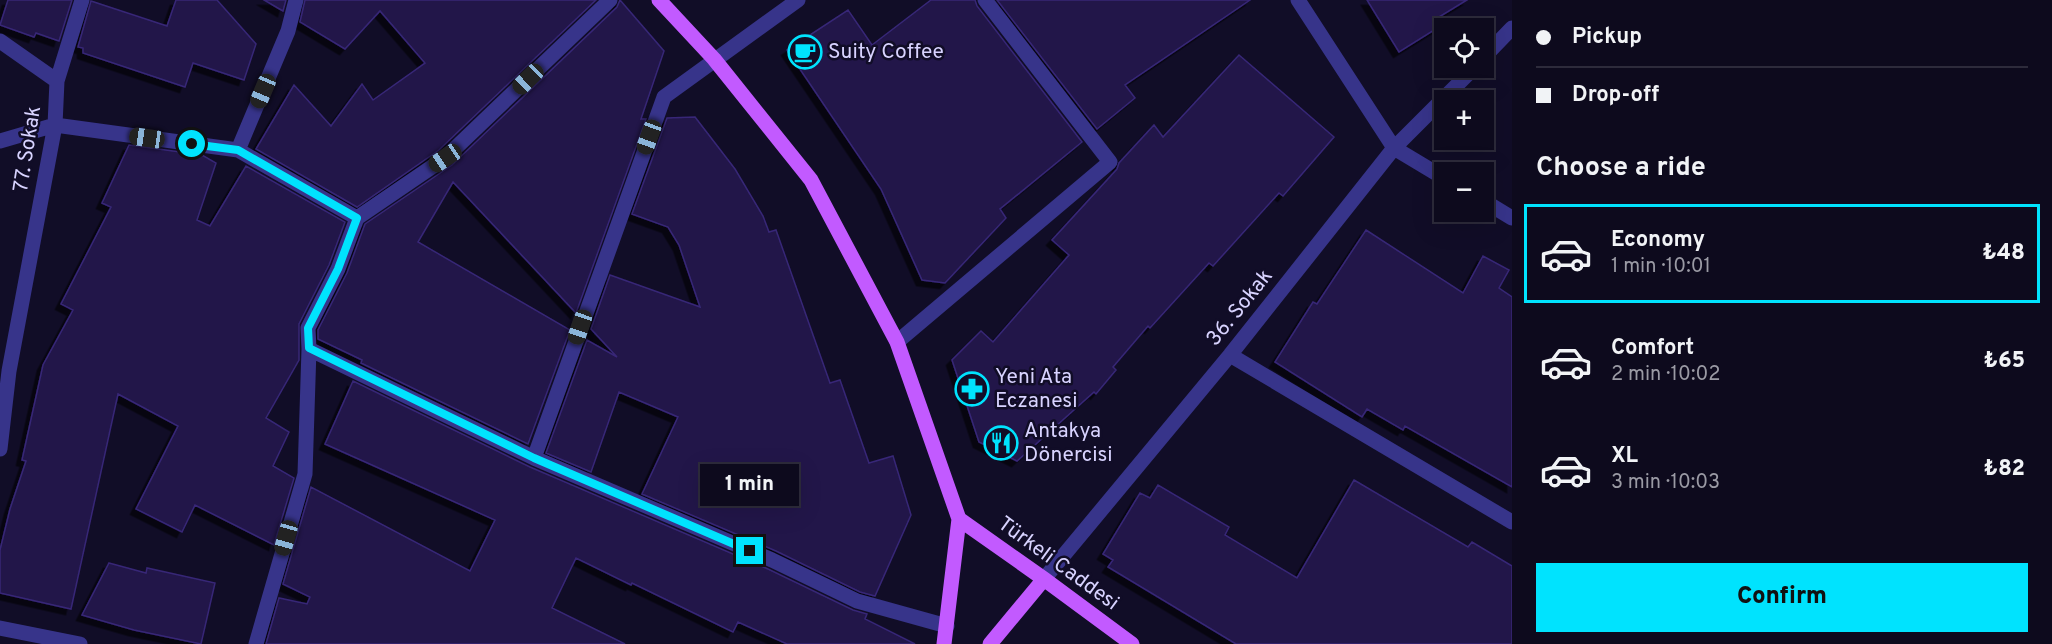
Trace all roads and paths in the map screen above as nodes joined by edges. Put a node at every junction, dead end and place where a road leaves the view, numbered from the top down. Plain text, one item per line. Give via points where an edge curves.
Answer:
1 (82, 0) edge
2 (296, 0) edge
3 (610, 0) edge
4 (660, 0) edge
5 (798, 0) edge
6 (985, 0) edge
7 (1298, 0) edge
8 (1512, 28) edge
9 (0, 41) edge
10 (1494, 47) edge
11 (714, 59) junction
12 (1464, 78) edge
13 (57, 81) junction
14 (56, 126) junction
15 (0, 141) edge
16 (1394, 148) junction
17 (238, 150) junction
18 (1434, 172) edge
19 (1494, 207) edge
20 (357, 218) junction
21 (1512, 218) edge
22 (897, 342) junction
23 (309, 348) junction
24 (1230, 355) junction
25 (0, 449) edge
26 (534, 458) junction
27 (959, 519) junction
28 (1512, 522) edge
29 (1044, 579) junction
30 (947, 626) junction
31 (0, 628) edge
32 (80, 644) edge
33 (256, 644) edge
34 (944, 644) edge
35 (990, 644) edge
36 (1132, 644) edge

1 - 13 street, 77. Sokak
2 - 17 street via 288,31
3 - 20 street via 445,158
4 - 11 main road
5 - 11 street
6 - 22 street via 1110,162
7 - 16 street
8 - 10 street
9 - 13 street
11 - 22 main road via 811,180
11 - 26 street via 664,97
12 - 16 street, 36. Sokak
13 - 14 street, 77. Sokak
14 - 15 street
14 - 17 street
14 - 25 street, 77. Sokak via 9,371
16 - 18 street
16 - 24 street, 36. Sokak
17 - 20 street
19 - 21 street
20 - 23 street via 338,269 308,328
22 - 27 main road
23 - 26 street
23 - 33 street via 305,474
24 - 28 street
24 - 29 street, 36. Sokak
26 - 30 street via 772,560 857,601
27 - 29 main road, Türkeli Caddesi
27 - 30 main road
29 - 35 main road
29 - 36 main road, Türkeli Caddesi
30 - 34 main road
31 - 32 street

